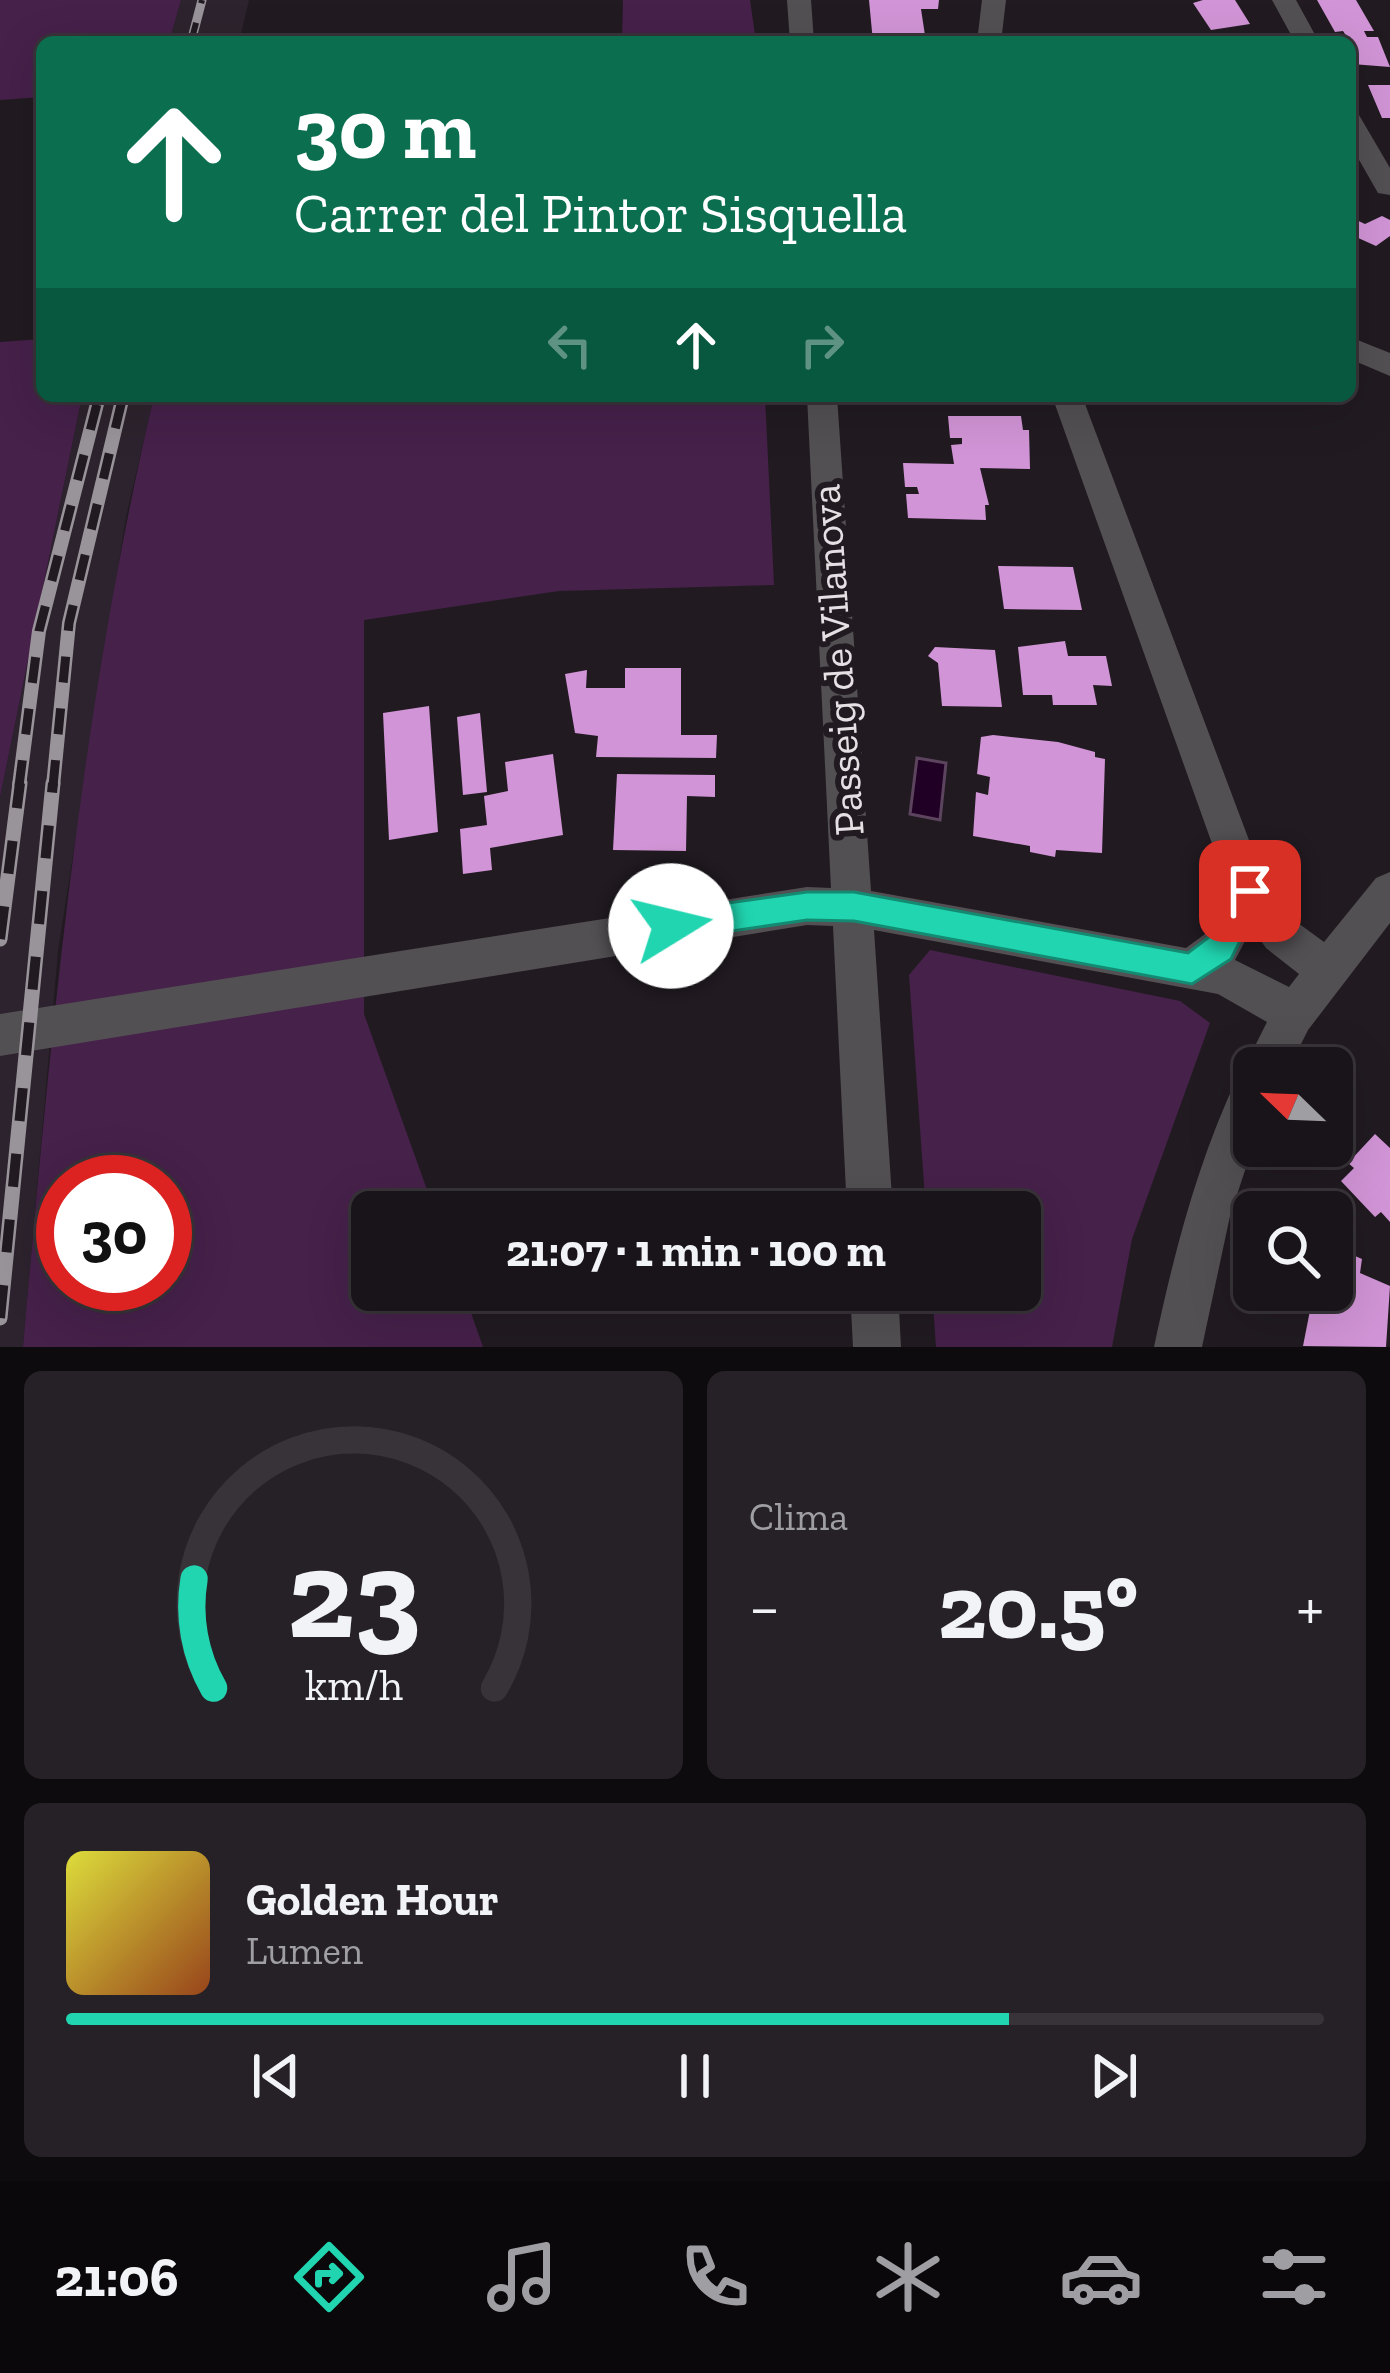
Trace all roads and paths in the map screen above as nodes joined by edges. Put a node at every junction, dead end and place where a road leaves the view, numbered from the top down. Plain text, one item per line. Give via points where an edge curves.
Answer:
1 (799, 0) edge
2 (994, 0) edge
3 (1284, 0) edge
4 (802, 36) edge
5 (990, 36) edge
6 (1304, 36) edge
7 (1356, 130) edge
8 (1389, 187) edge
9 (1356, 188) edge
10 (1356, 350) edge
11 (1390, 365) edge
12 (822, 402) edge
13 (1069, 402) edge
14 (1250, 891) junction
15 (1390, 891) edge
16 (854, 907) junction
17 (1192, 969) junction
18 (1326, 969) junction
19 (1293, 1015) junction
20 (0, 1035) edge
21 (1277, 1047) edge
22 (1233, 1133) edge
23 (869, 1191) edge
24 (875, 1311) edge
25 (877, 1347) edge
26 (1178, 1347) edge

1 - 4 street
2 - 5 street
3 - 6 street
7 - 8 street
8 - 9 street
10 - 11 street
12 - 16 street, Passeig de Vilanova
13 - 14 street
14 - 17 street via 1220,948
14 - 18 street via 1280,934
15 - 18 street
16 - 17 street
16 - 20 street via 761,911
16 - 23 street, Passeig de Vilanova
17 - 19 street via 1256,989
18 - 19 street
19 - 21 street
22 - 26 street via 1201,1233
24 - 25 street

